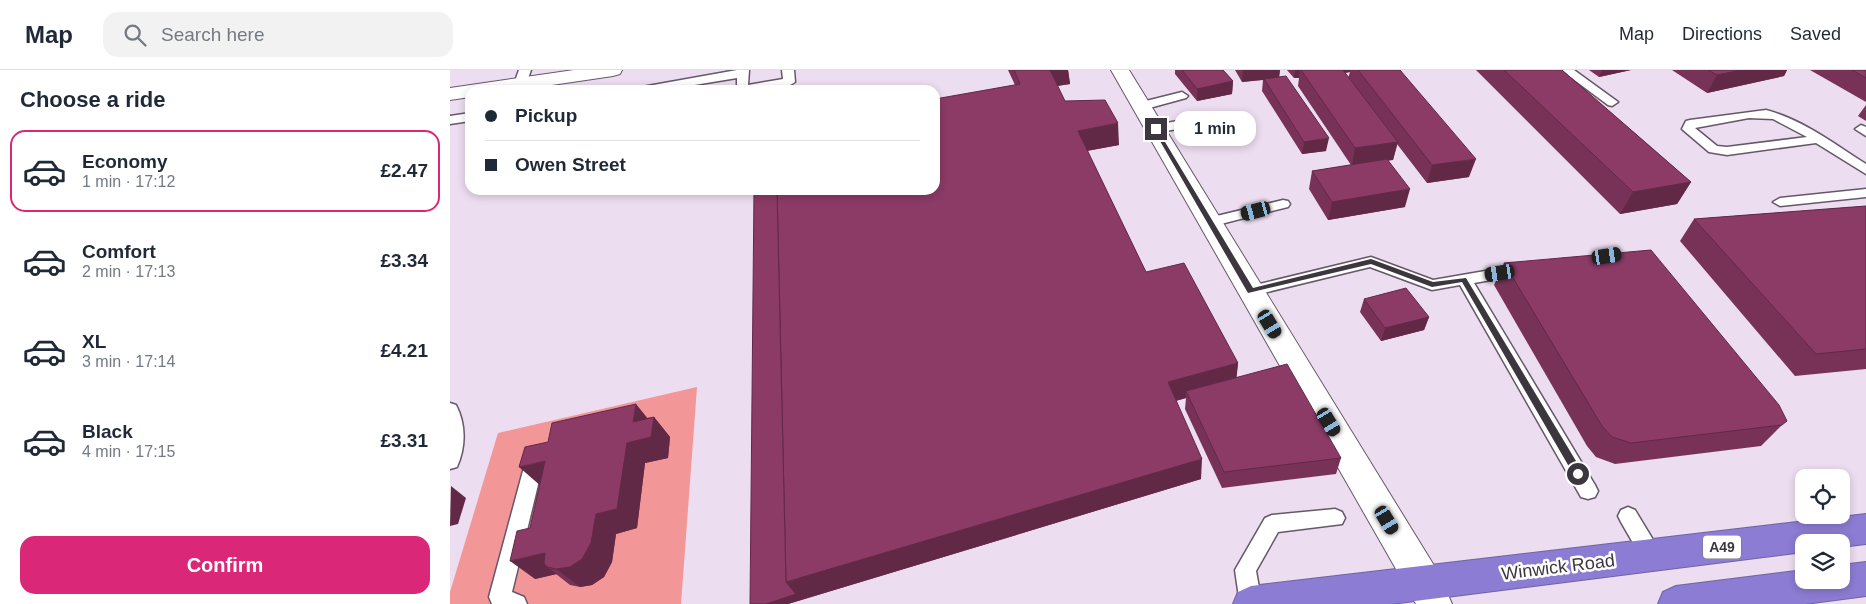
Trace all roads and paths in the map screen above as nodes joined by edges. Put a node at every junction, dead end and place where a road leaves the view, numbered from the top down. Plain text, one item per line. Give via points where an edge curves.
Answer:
1 (613, 70) edge
2 (788, 70) edge
3 (1120, 70) edge
4 (1567, 70) edge
5 (743, 72) edge
6 (522, 77) edge
7 (496, 85) edge
8 (670, 85) edge
9 (742, 85) edge
10 (769, 85) edge
11 (465, 92) edge
12 (450, 94) edge
13 (1182, 96) dead end
14 (1612, 102) dead end
15 (1142, 106) junction
16 (465, 118) edge
17 (450, 120) edge
18 (1204, 120) dead end
19 (1156, 129) junction
20 (1817, 139) junction
21 (1866, 170) edge
22 (1866, 194) edge
23 (1780, 202) dead end
24 (1284, 204) dead end
25 (1209, 222) junction
26 (1530, 268) edge
27 (1464, 279) junction
28 (1251, 292) junction
29 (450, 410) edge
30 (539, 444) edge
31 (450, 461) edge
32 (1588, 490) dead end
33 (1628, 516) dead end
34 (1335, 518) dead end
35 (1866, 529) edge
36 (1651, 555) junction
37 (1866, 579) edge
38 (1429, 594) edge
39 (516, 604) edge
40 (1251, 604) edge
41 (1676, 604) edge

1 - 6 street
2 - 10 lane via 789,82
3 - 15 street
4 - 14 lane
5 - 8 lane
5 - 9 lane
6 - 7 street
11 - 12 street
13 - 15 lane
15 - 19 street
16 - 17 lane
18 - 19 lane
19 - 25 street
20 - 20 lane via 1779,116 1764,114 1690,124 1688,130 1713,148 1727,151
20 - 21 lane
22 - 23 lane
24 - 25 lane
25 - 28 street
26 - 27 lane
27 - 28 lane via 1432,284 1371,262
27 - 32 lane
28 - 38 street
29 - 31 lane via 455,420
30 - 39 lane via 500,597
33 - 36 lane
34 - 40 lane via 1272,524 1245,570
35 - 36 highway, Winwick Road / A49
36 - 38 highway, Winwick Road / A49
37 - 41 highway
38 - 40 highway, Winwick Road / A49

